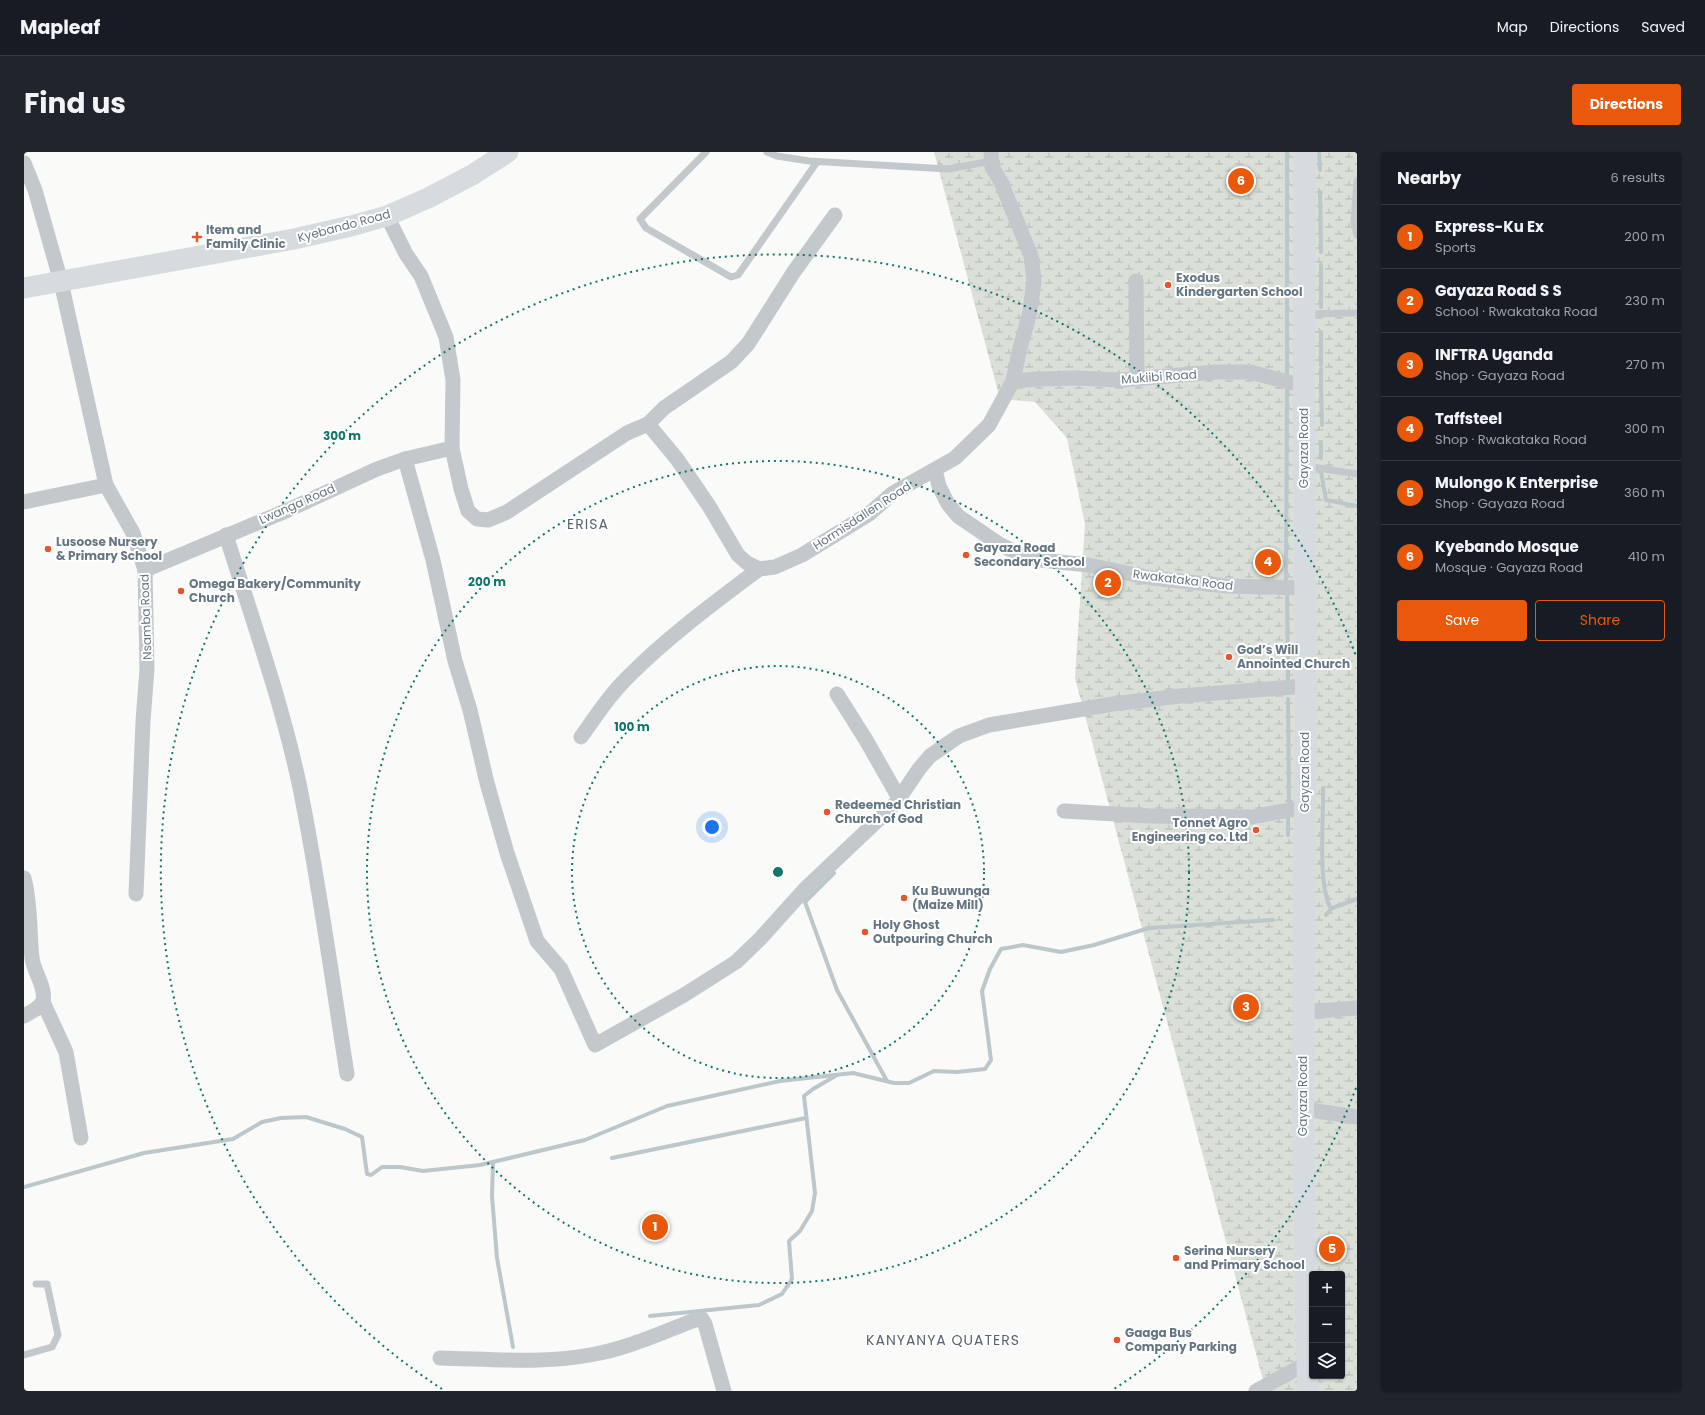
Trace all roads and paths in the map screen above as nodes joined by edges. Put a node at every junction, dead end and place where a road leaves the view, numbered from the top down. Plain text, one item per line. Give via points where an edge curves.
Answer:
1 (508, 152) edge
2 (706, 152) edge
3 (767, 152) edge
4 (1305, 152) edge
5 (991, 156) edge
6 (817, 162) junction
7 (24, 163) edge
8 (1357, 182) edge
9 (835, 215) dead end
10 (387, 216) junction
11 (1357, 235) edge
12 (1136, 281) dead end
13 (61, 282) junction
14 (24, 288) edge
15 (1357, 313) edge
16 (1304, 314) junction
17 (1138, 379) junction
18 (1013, 381) junction
19 (1304, 386) junction
20 (648, 424) junction
21 (452, 448) junction
22 (405, 459) junction
23 (1304, 465) junction
24 (935, 470) junction
25 (1357, 474) edge
26 (106, 485) junction
27 (24, 502) edge
28 (226, 535) junction
29 (758, 569) junction
30 (145, 570) junction
31 (1306, 588) junction
32 (1306, 686) junction
33 (837, 694) dead end
34 (581, 737) dead end
35 (899, 798) junction
36 (1305, 807) junction
37 (1064, 811) dead end
38 (24, 878) edge
39 (136, 894) dead end
40 (43, 1002) junction
41 (1357, 1008) edge
42 (1303, 1012) junction
43 (24, 1016) edge
44 (347, 1074) dead end
45 (1303, 1109) junction
46 (1357, 1117) edge
47 (81, 1138) dead end
48 (36, 1284) dead end
49 (24, 1355) edge
50 (440, 1358) dead end
51 (1307, 1363) junction
52 (724, 1391) edge
53 (1256, 1391) edge
54 (1308, 1391) edge

1 - 10 street, Kyebando Road via 472,175
2 - 6 lane via 640,219 646,228 731,277 738,275
3 - 6 lane
4 - 16 main road, Gayaza Road
5 - 6 lane via 948,169
5 - 18 street, Hormisdallen Road via 992,167 1001,182 1031,256 1034,280 1030,312
7 - 13 street, Nsamba Road via 35,190
8 - 11 lane via 1354,222
9 - 20 street via 793,273 748,344 731,362 664,408
10 - 13 street, Kyebando Road via 294,239
10 - 21 street via 406,254 421,276 446,337 453,380
12 - 17 street
13 - 14 street, Kyebando Road
13 - 26 street, Nsamba Road
15 - 16 lane
16 - 19 main road, Gayaza Road
17 - 18 street, Mukiibi Road via 1061,378
17 - 19 street, Mukiibi Road via 1216,372 1250,372
18 - 24 street, Hormisdallen Road via 989,425 955,458
19 - 23 main road, Gayaza Road
20 - 21 street via 627,433 507,512 488,520 477,519 468,511
20 - 29 street via 678,459 738,556
21 - 22 street, Lwanga Road
22 - 28 street, Lwanga Road via 376,468 288,510
22 - 35 street via 433,560 455,661 507,853 537,941 561,969 595,1046 736,962 805,888
23 - 25 lane
23 - 31 main road, Gayaza Road
24 - 29 street, Hormisdallen Road via 893,493 869,514 802,555 775,567
24 - 31 street, Rwakataka Road via 939,486 948,504 958,516 999,544 1021,555 1151,578 1227,586
26 - 27 street
26 - 30 street, Nsamba Road via 133,533
28 - 30 street, Lwanga Road
28 - 44 street via 278,699 300,788
29 - 34 street via 665,643 629,676
30 - 39 street, Nsamba Road via 147,669
31 - 32 main road, Gayaza Road
32 - 35 street via 1121,703 989,725 960,736 930,756
32 - 36 main road, Gayaza Road
33 - 35 street
36 - 37 street via 1252,817 1150,816
36 - 42 main road, Gayaza Road
38 - 40 street via 29,902 32,959 45,994
40 - 43 street
40 - 47 street via 66,1052
41 - 42 street
42 - 45 main road, Gayaza Road
45 - 46 street
45 - 51 main road, Gayaza Road
48 - 49 lane via 47,1284 58,1335 52,1347
50 - 52 street via 564,1359 591,1355 702,1319 706,1324
51 - 53 street
51 - 54 main road, Gayaza Road

